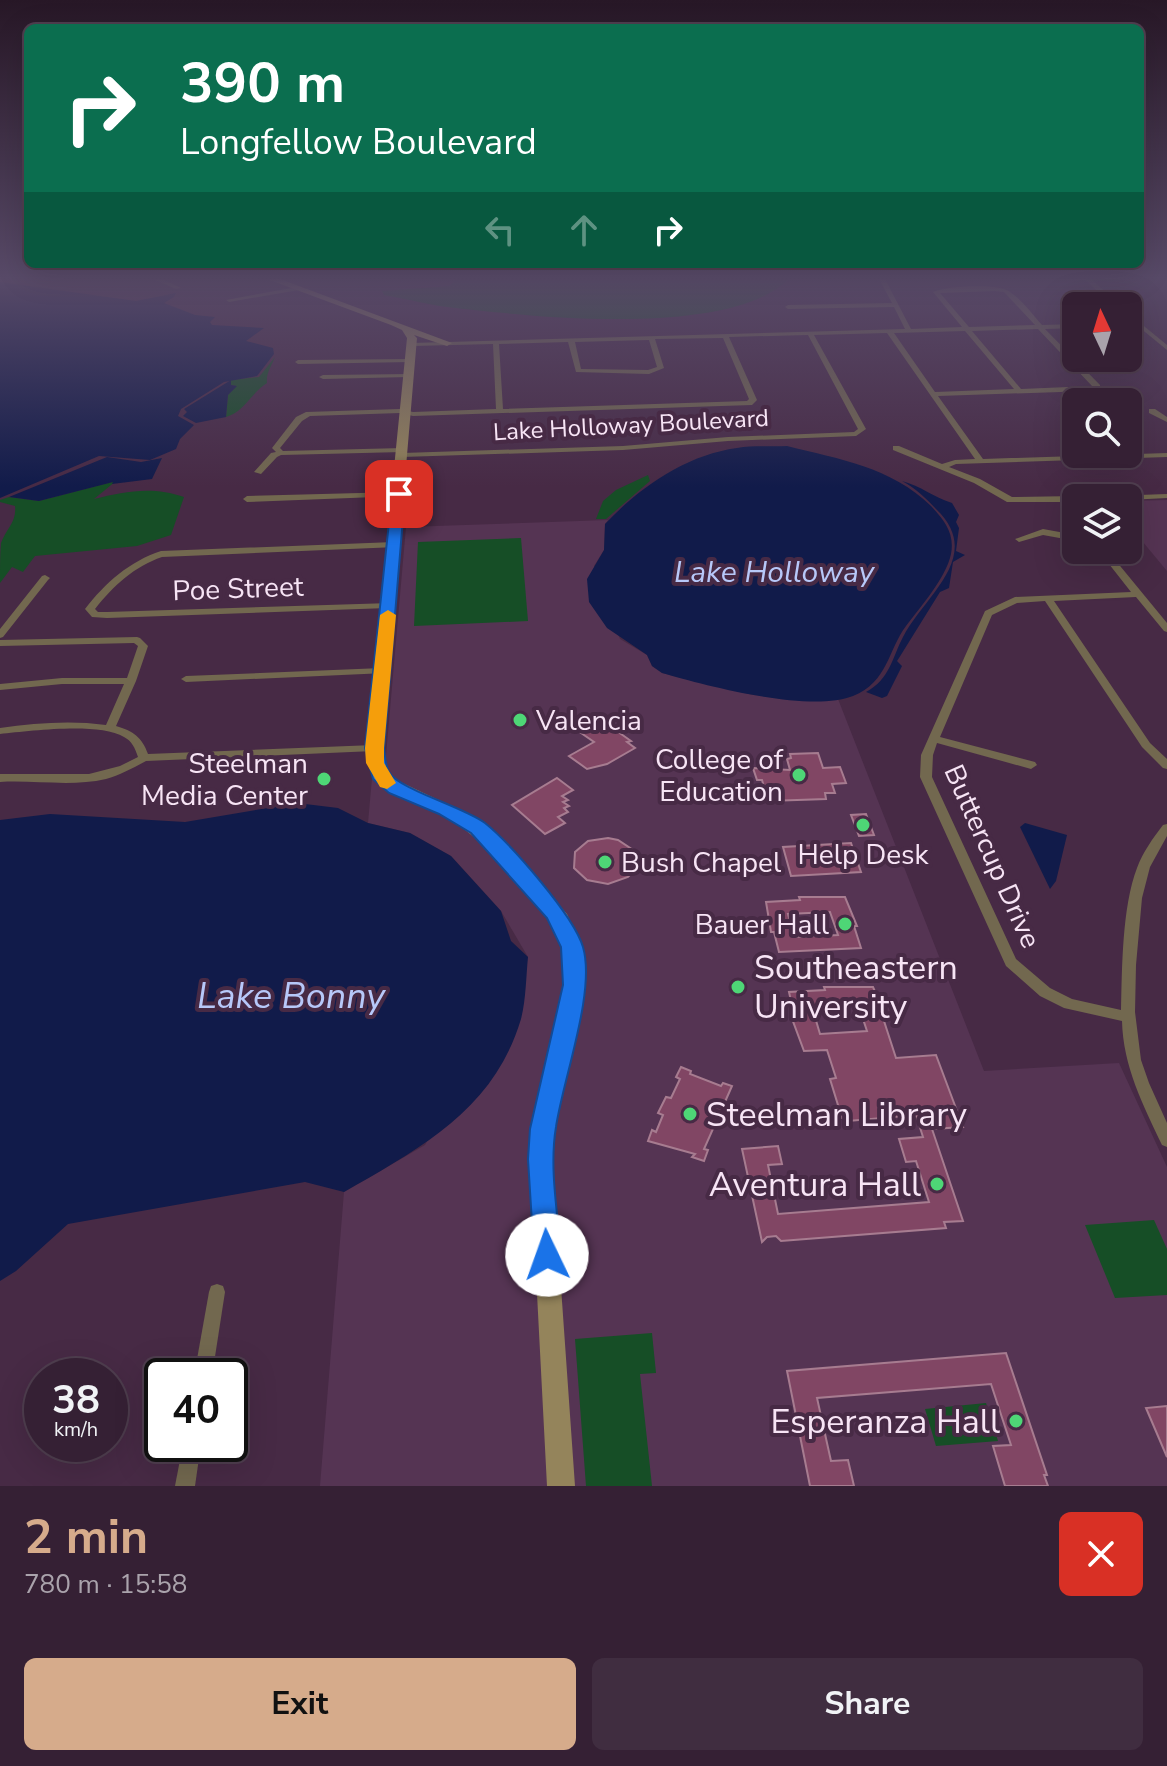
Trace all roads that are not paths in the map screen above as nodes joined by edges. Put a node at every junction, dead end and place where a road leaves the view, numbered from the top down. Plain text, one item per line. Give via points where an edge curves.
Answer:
1 (411, 348) edge
2 (436, 348) edge
3 (496, 348) edge
4 (573, 348) edge
5 (655, 348) edge
6 (731, 348) edge
7 (818, 348) edge
8 (901, 348) edge
9 (983, 348) edge
10 (1060, 348) edge
11 (411, 360) junction
12 (298, 362) dead end
13 (323, 377) dead end
14 (1019, 391) junction
15 (933, 394) junction
16 (1152, 411) dead end
17 (406, 412) junction
18 (500, 412) junction
19 (1167, 420) edge
20 (896, 448) dead end
21 (281, 453) junction
22 (402, 453) junction
23 (1142, 455) edge
24 (1167, 455) edge
25 (1062, 458) edge
26 (981, 462) junction
27 (943, 466) junction
28 (258, 472) dead end
29 (399, 494) junction
30 (1167, 496) edge
31 (1142, 497) edge
32 (247, 499) dead end
33 (1062, 499) edge
34 (1062, 535) edge
35 (1019, 539) dead end
36 (394, 545) junction
37 (1114, 564) edge
38 (45, 578) dead end
39 (1139, 594) junction
40 (1047, 598) junction
41 (388, 605) junction
42 (1167, 629) edge
43 (0, 635) edge
44 (0, 643) edge
45 (382, 671) junction
46 (186, 679) dead end
47 (131, 681) junction
48 (0, 687) edge
49 (109, 729) junction
50 (0, 731) edge
51 (934, 739) junction
52 (374, 748) junction
53 (144, 758) junction
54 (1031, 765) dead end
55 (1167, 765) edge
56 (0, 778) edge
57 (1167, 828) edge
58 (1128, 1017) junction
59 (1167, 1140) edge
60 (217, 1292) dead end
61 (206, 1358) edge
62 (189, 1462) edge
63 (185, 1486) edge
64 (561, 1486) edge

1 - 11 street
2 - 11 street
3 - 18 street
4 - 5 street via 578,371 649,372 661,368
6 - 18 street via 753,400 749,403
7 - 22 street, Lake Holloway Boulevard via 861,432 623,448
8 - 15 street
9 - 14 street
10 - 14 street via 1096,388
11 - 12 street
11 - 13 street
11 - 17 street
14 - 15 street
15 - 26 street
16 - 19 street
17 - 18 street
17 - 21 street via 315,412 299,419 276,448
17 - 22 street
20 - 27 street
21 - 22 street, Lake Holloway Boulevard
21 - 28 street
22 - 29 street
23 - 24 street
25 - 26 street
26 - 27 street
27 - 33 street via 1010,500
29 - 32 street
29 - 36 street
30 - 31 street
34 - 35 street via 1043,532
36 - 41 street
36 - 41 street, Poe Street via 161,554 130,571 91,612
37 - 39 street
38 - 43 street
39 - 40 street, Buttercup Drive
39 - 42 street
40 - 51 street, Buttercup Drive via 1015,600 988,613
40 - 55 street via 1146,745
41 - 45 street
44 - 47 street via 137,640 143,646
45 - 46 street
45 - 52 street
47 - 48 street
47 - 49 street
49 - 50 street
49 - 53 street via 131,736
51 - 54 street
51 - 58 street, Buttercup Drive via 926,777 1011,962 1045,992 1069,1004
52 - 53 street
52 - 64 street via 375,763 386,782 460,817 496,846 560,919 572,947 574,985 549,1093 541,1159
53 - 56 street via 97,779
57 - 58 street via 1152,848 1139,883
58 - 59 street via 1137,1073
60 - 61 street
62 - 63 street

